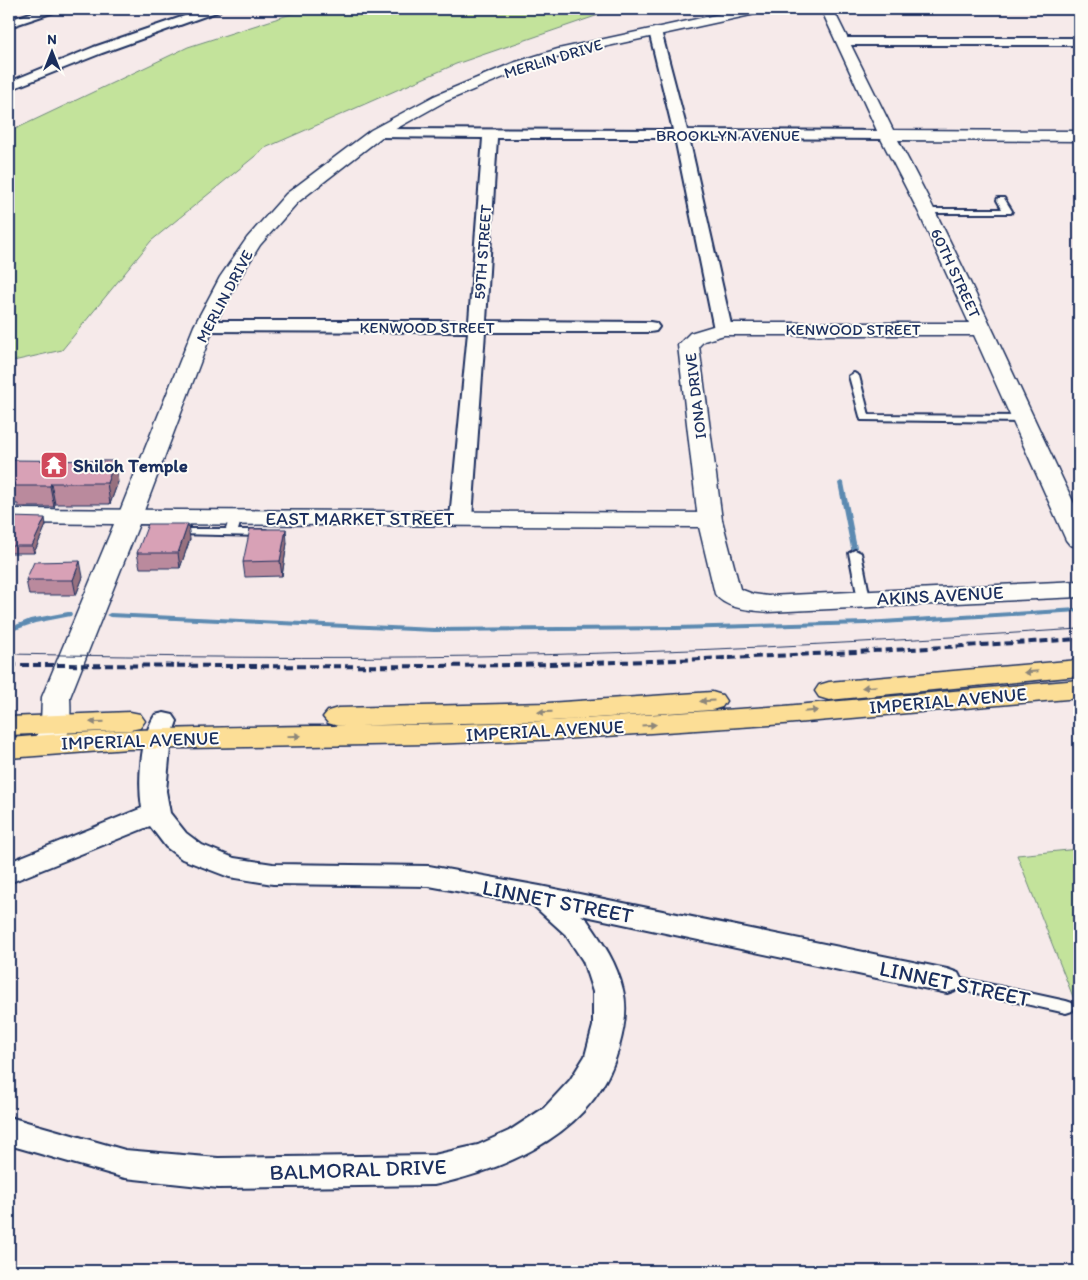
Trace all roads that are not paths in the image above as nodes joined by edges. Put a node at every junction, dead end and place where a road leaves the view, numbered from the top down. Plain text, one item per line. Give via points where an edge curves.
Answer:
1 (52, 9) edge
2 (215, 9) edge
3 (760, 9) edge
4 (827, 9) edge
5 (9, 24) edge
6 (656, 31) junction
7 (844, 42) junction
8 (1079, 42) edge
9 (9, 86) edge
10 (378, 133) junction
11 (490, 134) junction
12 (681, 135) junction
13 (888, 135) junction
14 (1079, 136) edge
15 (1001, 200) dead end
16 (927, 211) junction
17 (204, 326) junction
18 (650, 327) dead end
19 (477, 328) junction
20 (723, 329) junction
21 (983, 329) junction
22 (854, 376) dead end
23 (1025, 419) junction
24 (9, 516) edge
25 (130, 516) junction
26 (461, 518) junction
27 (710, 520) junction
28 (233, 525) junction
29 (275, 533) edge
30 (1079, 540) edge
31 (855, 554) dead end
32 (1079, 589) edge
33 (864, 599) junction
34 (801, 602) joint
35 (1079, 668) edge
36 (1079, 688) edge
37 (9, 726) edge
38 (161, 729) junction
39 (52, 733) junction
40 (9, 748) edge
41 (156, 813) junction
42 (9, 873) edge
43 (540, 896) junction
44 (947, 981) joint
45 (1066, 1007) dead end
46 (9, 1133) edge

1 - 5 street
2 - 9 street via 98,50
3 - 6 street, MERLIN DRIVE
4 - 7 street, 60TH STREET
6 - 10 street, MERLIN DRIVE via 558,53 518,66 439,99
6 - 12 street
7 - 8 street
7 - 13 street, 60TH STREET
10 - 11 street, BROOKLYN AVENUE
10 - 17 street, MERLIN DRIVE via 292,198 253,242
11 - 12 street, BROOKLYN AVENUE
11 - 19 street, 59TH STREET
12 - 13 street, BROOKLYN AVENUE
12 - 20 street
13 - 14 street, BROOKLYN AVENUE
13 - 16 street, 60TH STREET
15 - 16 lane via 1008,210
16 - 21 street, 60TH STREET
17 - 19 street, KENWOOD STREET
17 - 25 street, MERLIN DRIVE
18 - 19 street, KENWOOD STREET
19 - 26 street, 59TH STREET
20 - 21 street, KENWOOD STREET
20 - 27 street, IONA DRIVE via 697,337 688,346
21 - 23 street, 60TH STREET
22 - 23 lane via 865,418
23 - 30 street, 60TH STREET
24 - 25 street, EAST MARKET STREET
25 - 28 street, EAST MARKET STREET via 186,517
25 - 39 street, MERLIN DRIVE via 56,697
26 - 27 street, EAST MARKET STREET
26 - 28 street, EAST MARKET STREET
27 - 34 street, IONA DRIVE via 728,594 749,602
28 - 29 lane
31 - 33 lane
32 - 33 street, AKINS AVENUE
33 - 34 street, AKINS AVENUE
35 -> 38 main road, IMPERIAL AVENUE via 726,700 548,712
38 -> 36 main road, IMPERIAL AVENUE via 515,732 657,724
37 - 39 main road, IMPERIAL AVENUE
38 - 39 main road, IMPERIAL AVENUE
38 - 41 street, LINNET STREET via 153,791
39 - 40 main road, IMPERIAL AVENUE
41 - 42 street
41 - 43 street, LINNET STREET via 164,827 192,852 229,867 273,874 429,876
43 - 44 street, LINNET STREET
43 - 46 street, BALMORAL DRIVE via 576,925 600,960 607,980 610,1023 596,1067 566,1108 545,1126 494,1154 434,1170 218,1174 125,1164
44 - 45 lane, LINNET STREET

